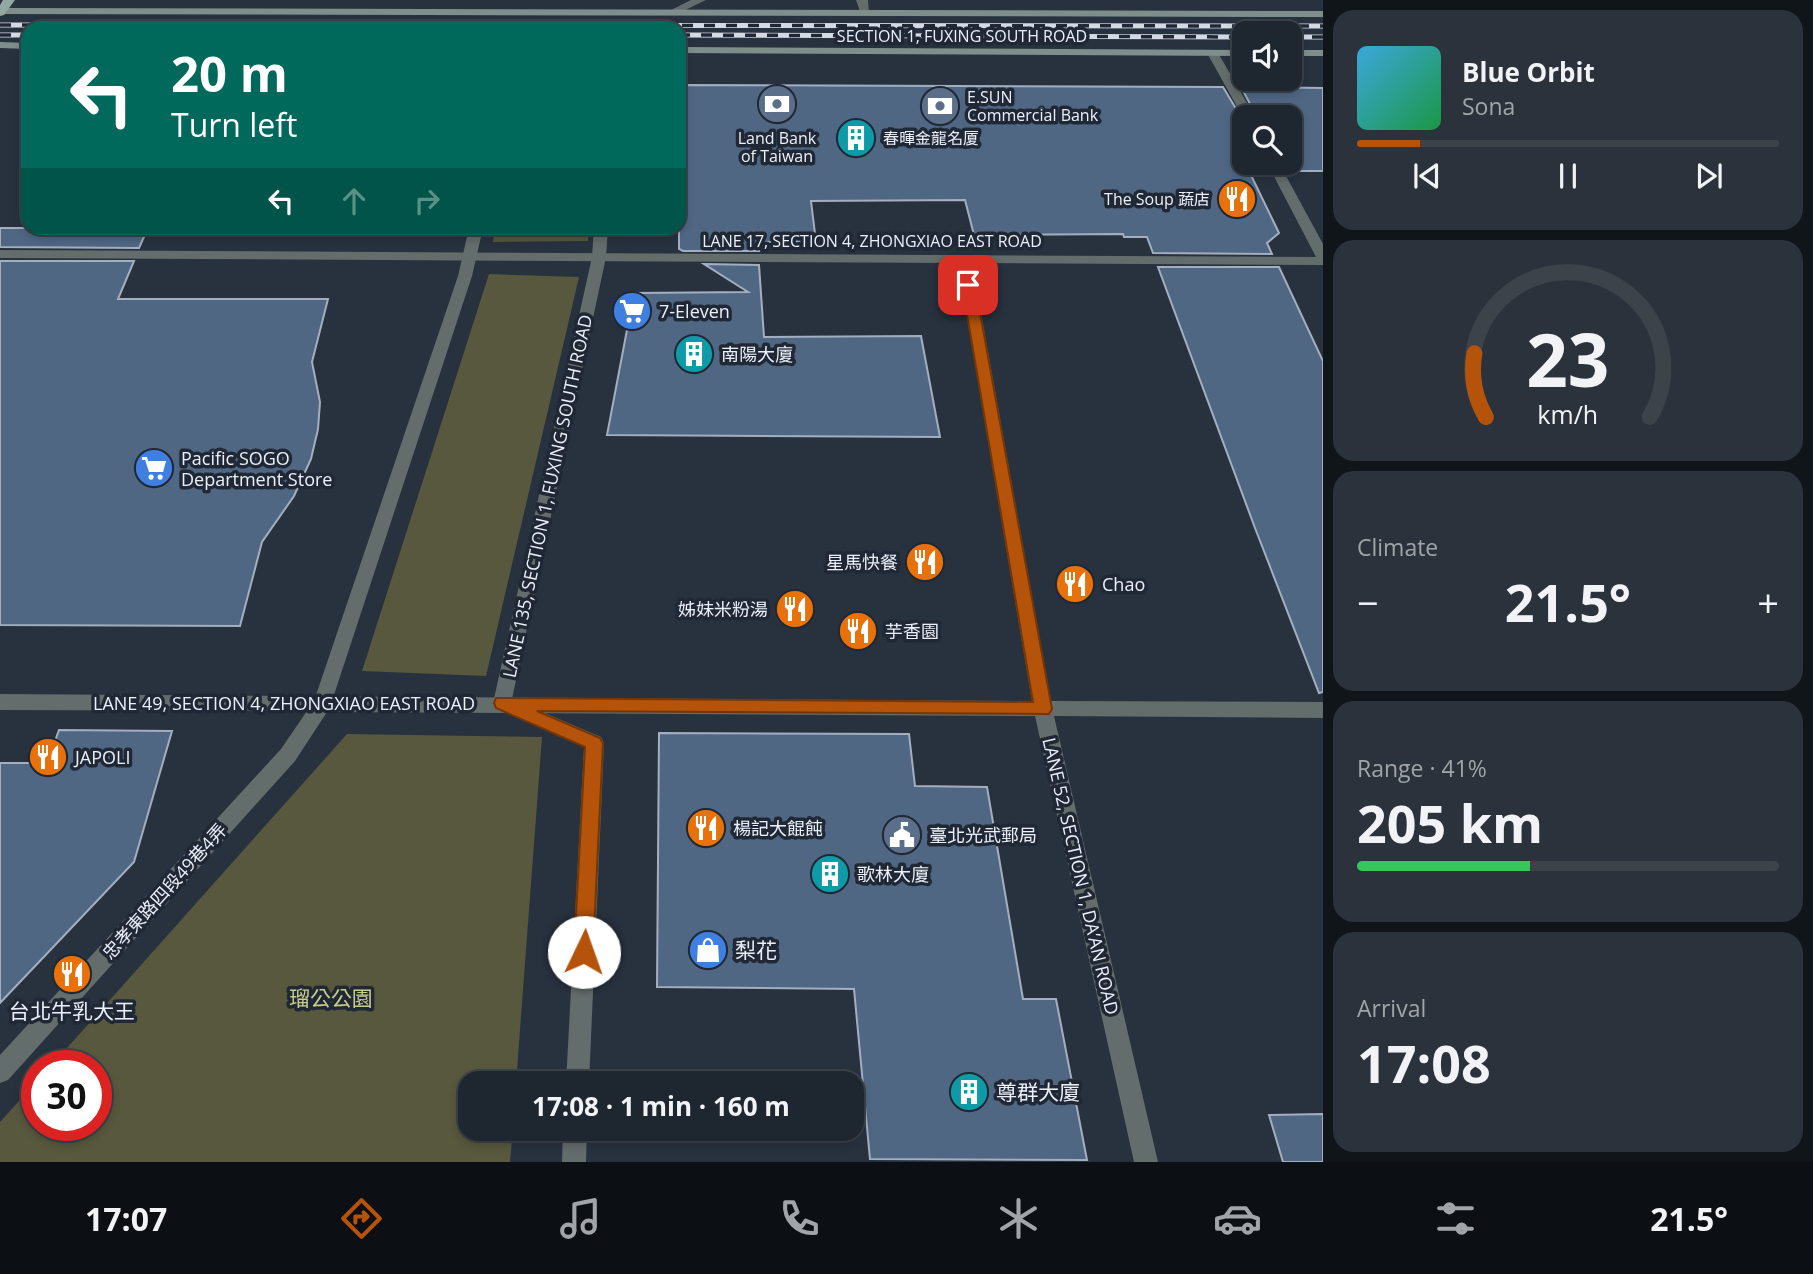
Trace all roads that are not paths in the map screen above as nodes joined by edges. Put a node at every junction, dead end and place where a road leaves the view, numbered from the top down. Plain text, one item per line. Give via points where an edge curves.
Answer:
1 (9, 0) edge
2 (700, 0) edge
3 (864, 6) edge
4 (675, 11) junction
5 (1, 12) edge
6 (1323, 14) edge
7 (0, 45) edge
8 (21, 46) edge
9 (686, 50) edge
10 (1213, 53) junction
11 (1232, 53) edge
12 (1302, 53) edge
13 (1323, 53) edge
14 (1242, 105) edge
15 (1279, 175) edge
16 (475, 235) edge
17 (601, 235) edge
18 (0, 254) edge
19 (471, 257) junction
20 (599, 257) junction
21 (964, 259) junction
22 (1323, 259) edge
23 (0, 702) edge
24 (502, 703) junction
25 (322, 704) junction
26 (1043, 709) junction
27 (1323, 710) edge
28 (578, 1071) edge
29 (0, 1072) edge
30 (574, 1141) edge
31 (573, 1162) edge
32 (1146, 1162) edge

1 - 5 main road
2 - 4 street
3 - 4 main road, SECTION 1, FUXING SOUTH ROAD
3 - 6 main road, SECTION 1, FUXING SOUTH ROAD
4 - 5 main road, SECTION 1, FUXING SOUTH ROAD
7 - 8 main road
9 - 10 main road, SECTION 1, FUXING SOUTH ROAD
10 - 11 main road, SECTION 1, FUXING SOUTH ROAD
10 - 14 street
12 - 13 main road
15 - 22 street
16 - 19 street
17 - 20 street, LANE 135, SECTION 1, FUXING SOUTH ROAD
18 - 19 street, LANE 17, SECTION 4, ZHONGXIAO EAST ROAD
19 - 20 street, LANE 17, SECTION 4, ZHONGXIAO EAST ROAD
19 - 25 street
20 - 21 street, LANE 17, SECTION 4, ZHONGXIAO EAST ROAD
20 - 24 street, LANE 135, SECTION 1, FUXING SOUTH ROAD
21 - 22 street, LANE 17, SECTION 4, ZHONGXIAO EAST ROAD
21 - 26 street, LANE 52, SECTION 1, DA’AN ROAD
23 - 25 street, LANE 49, SECTION 4, ZHONGXIAO EAST ROAD
24 - 25 street, LANE 49, SECTION 4, ZHONGXIAO EAST ROAD
24 - 26 street, LANE 49, SECTION 4, ZHONGXIAO EAST ROAD
24 - 28 street via 594,743
25 - 29 street, 忠孝東路四段49巷4弄 via 288,755
26 - 27 street, LANE 49, SECTION 4, ZHONGXIAO EAST ROAD
26 - 32 street, LANE 52, SECTION 1, DA’AN ROAD
30 - 31 street

